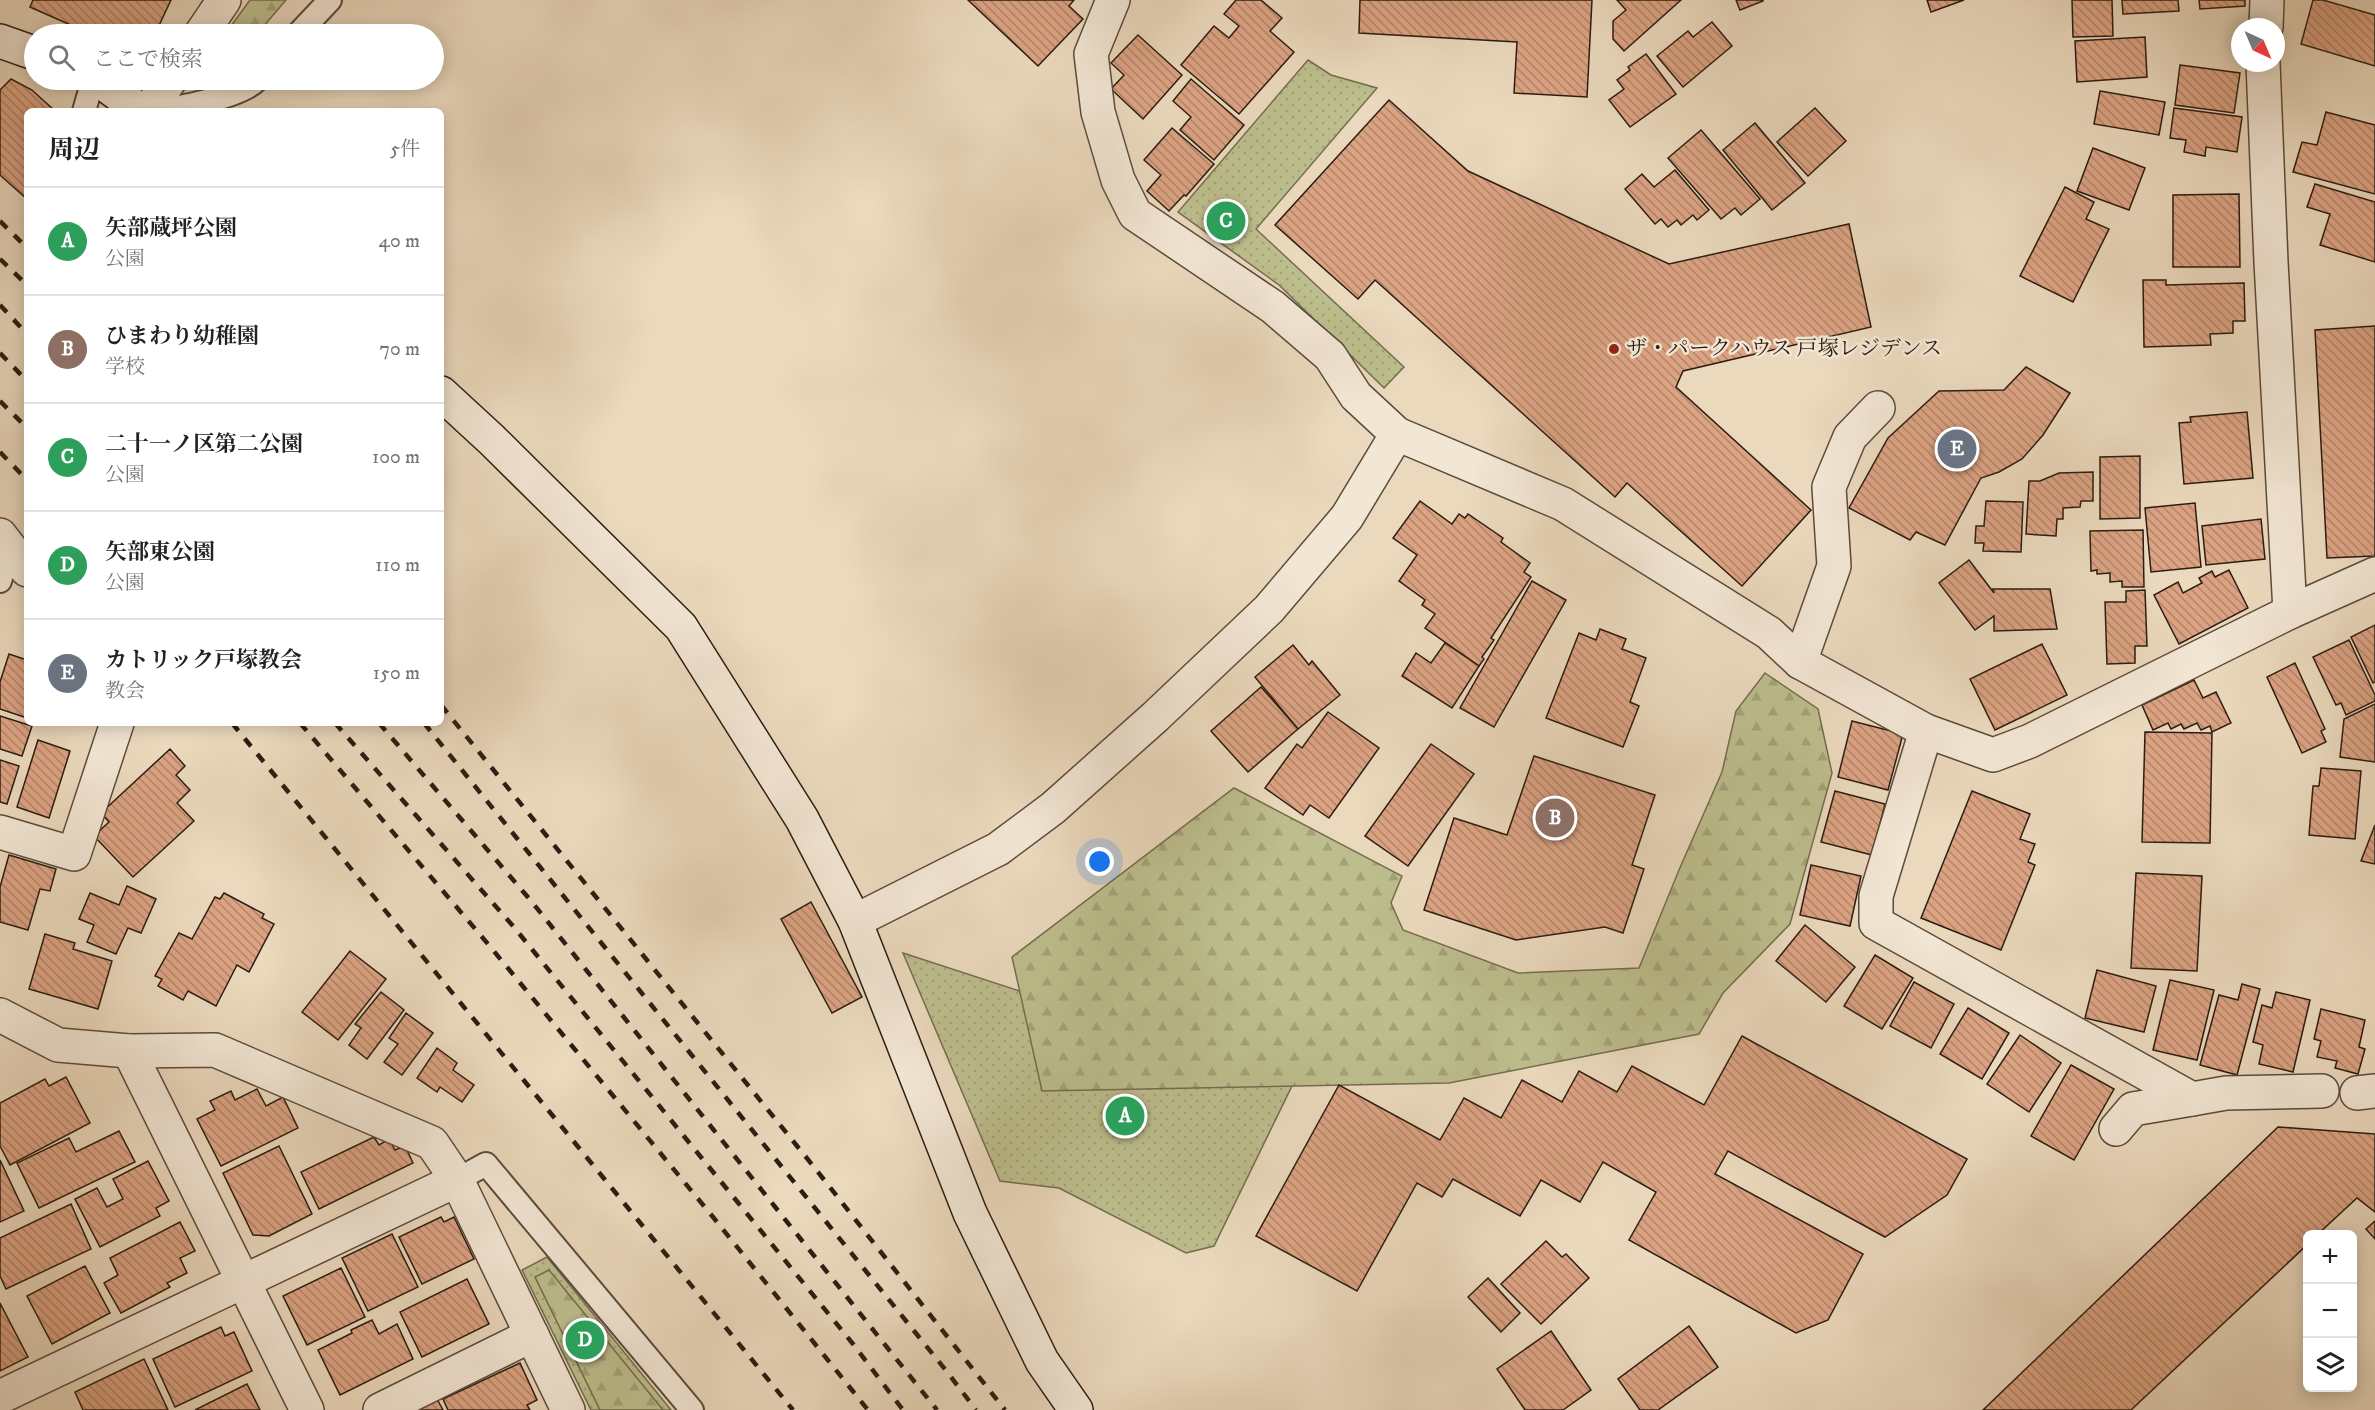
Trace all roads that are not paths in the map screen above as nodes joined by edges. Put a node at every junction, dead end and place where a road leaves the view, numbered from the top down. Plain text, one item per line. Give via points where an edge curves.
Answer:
1 (224, 0) edge
2 (330, 0) edge
3 (1113, 0) edge
4 (2267, 0) edge
5 (2266, 18) edge
6 (208, 24) edge
7 (307, 24) edge
8 (0, 41) edge
9 (24, 49) edge
10 (2263, 72) edge
11 (90, 90) edge
12 (113, 90) edge
13 (163, 90) edge
14 (239, 90) edge
15 (85, 108) edge
16 (137, 108) edge
17 (150, 108) edge
18 (173, 108) edge
19 (444, 396) edge
20 (1878, 408) dead end
21 (1397, 434) junction
22 (12, 551) edge
23 (2375, 574) edge
24 (0, 580) edge
25 (2290, 612) junction
26 (1800, 662) junction
27 (116, 726) edge
28 (1926, 731) junction
29 (0, 832) edge
30 (855, 921) junction
31 (0, 1015) edge
32 (129, 1051) junction
33 (2322, 1091) dead end
34 (2192, 1099) junction
35 (2116, 1129) dead end
36 (457, 1180) junction
37 (244, 1281) junction
38 (532, 1335) junction
39 (0, 1397) edge
40 (307, 1410) edge
41 (380, 1410) edge
42 (568, 1410) edge
43 (692, 1410) edge
44 (1076, 1410) edge

1 - 6 street
2 - 7 lane
3 - 21 street via 1091,54 1098,112 1118,180 1135,214 1273,307 1330,356 1356,396
4 - 5 street
8 - 9 street
10 - 25 street
11 - 15 lane
12 - 16 street
13 - 17 street
14 - 18 lane
19 - 30 street via 681,627 802,819
20 - 26 street via 1850,436 1829,487 1834,566
21 - 26 street via 1563,504 1769,633
21 - 30 street via 1347,518 1269,609 1155,717 1053,808 998,849
22 - 24 lane
23 - 25 street
25 - 28 street via 2030,741 1993,754
26 - 28 street
27 - 29 street via 74,854
28 - 34 street via 1876,896 1876,923
30 - 44 street via 970,1213 1042,1361
31 - 32 street via 58,1045
32 - 36 street via 215,1050 432,1143
32 - 37 street
33 - 34 street via 2226,1093
34 - 35 street via 2133,1109
36 - 37 street
36 - 38 street
36 - 43 lane via 486,1164
37 - 39 street
37 - 40 street
38 - 41 street
38 - 42 street

